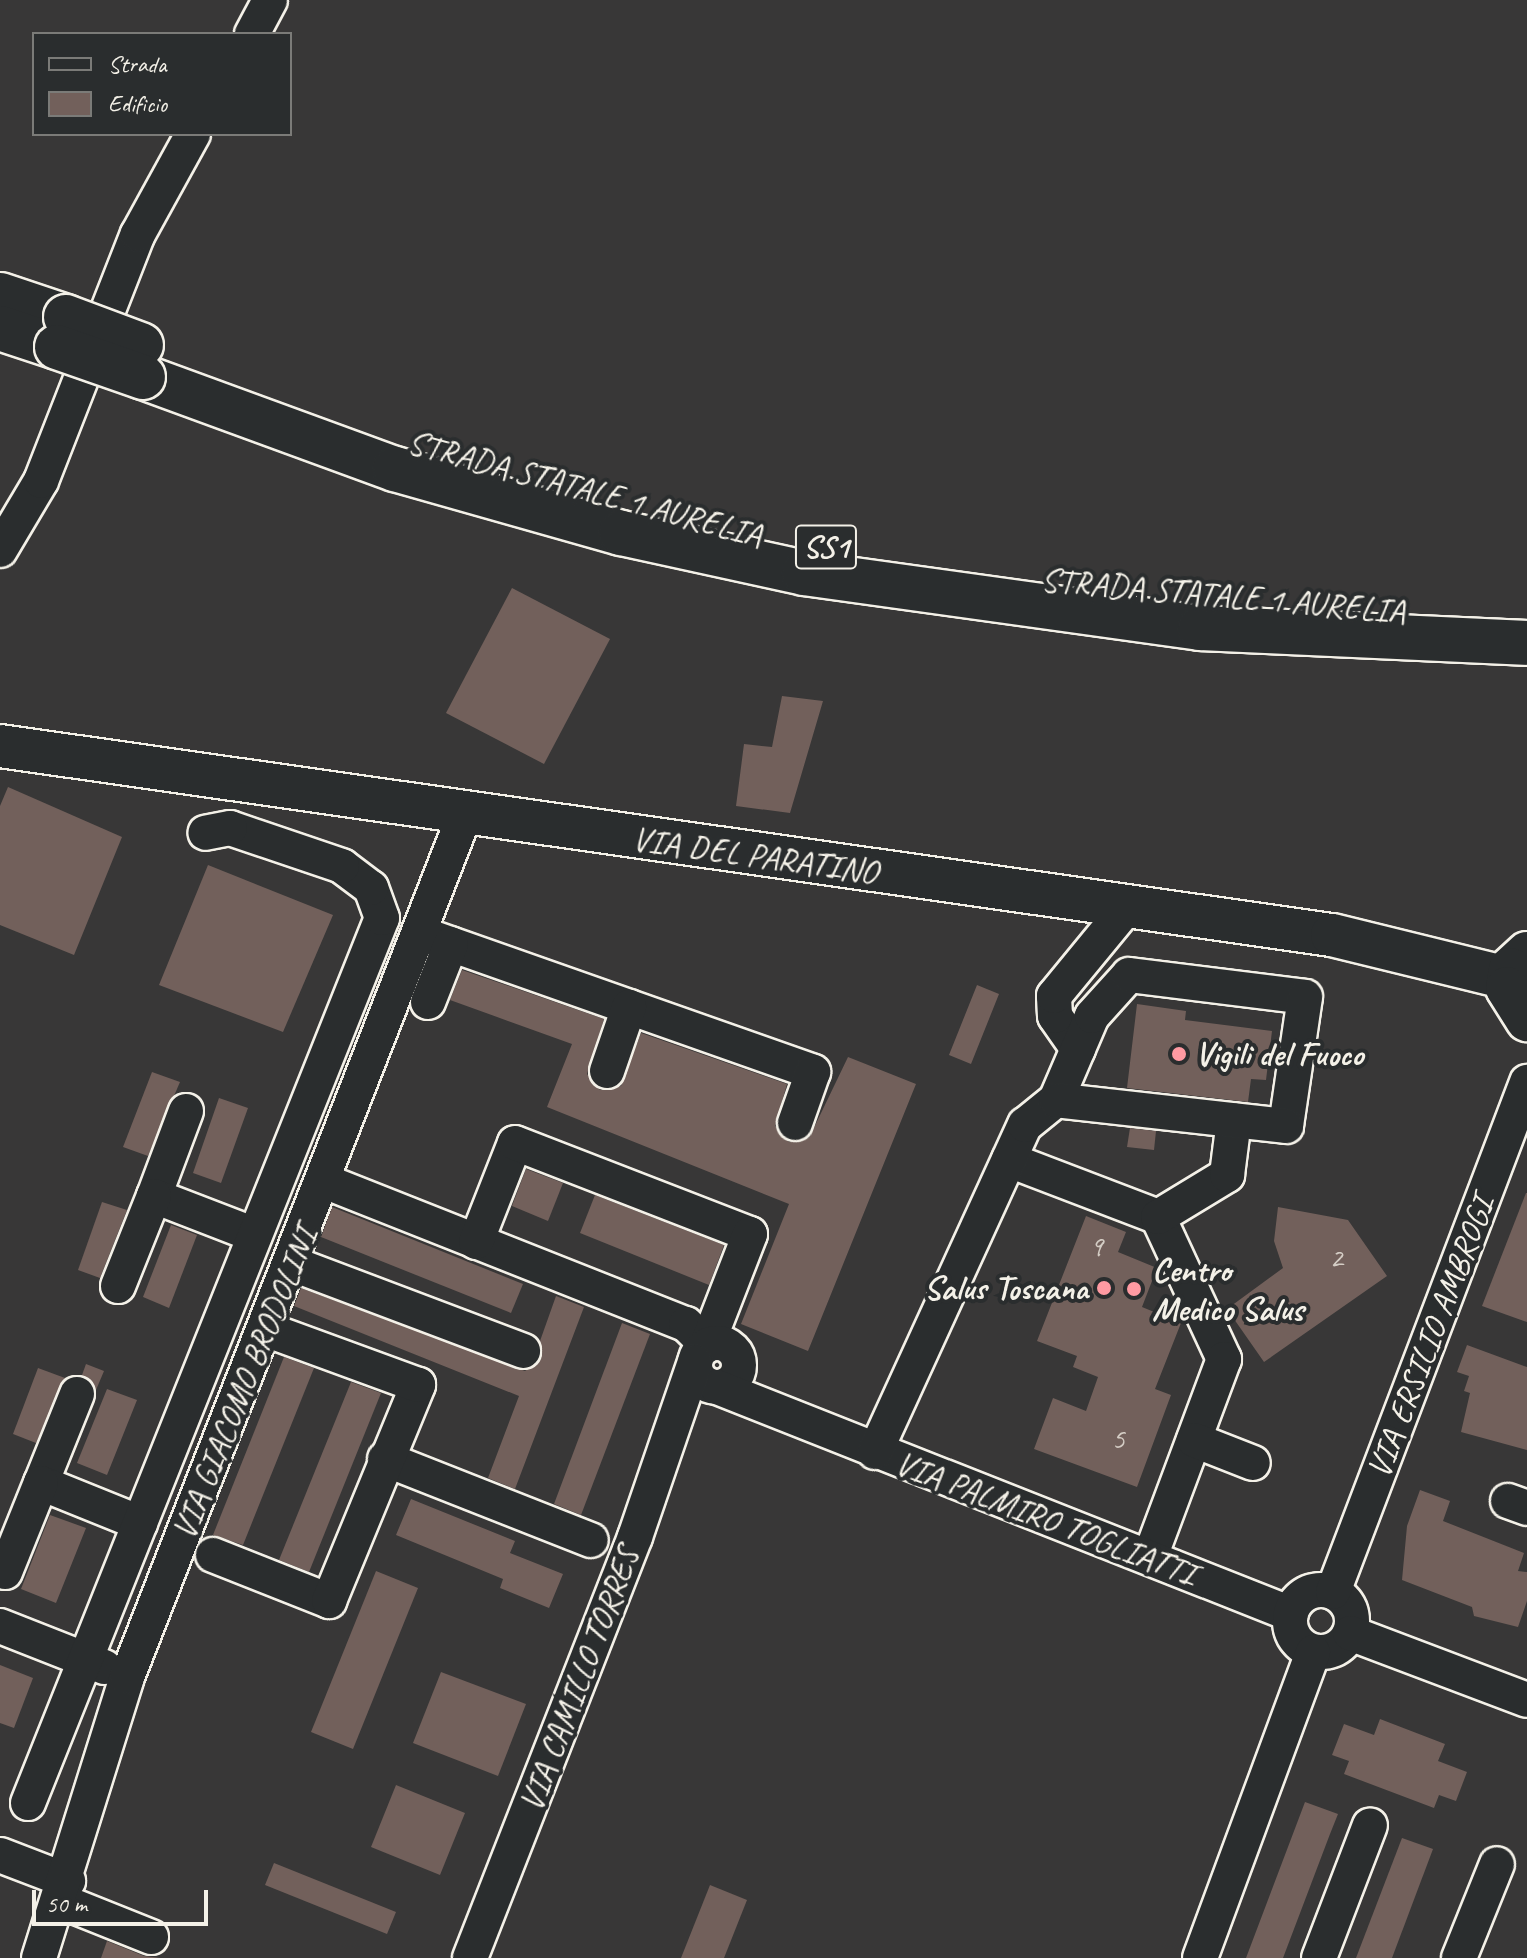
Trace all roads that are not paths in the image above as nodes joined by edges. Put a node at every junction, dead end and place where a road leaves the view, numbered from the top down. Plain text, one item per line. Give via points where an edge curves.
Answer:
1 (270, 0) edge
2 (253, 32) edge
3 (192, 136) edge
4 (0, 295) edge
5 (0, 328) edge
6 (62, 332) junction
7 (147, 363) junction
8 (0, 550) edge
9 (1527, 615) edge
10 (1527, 643) edge
11 (0, 746) edge
12 (465, 814) junction
13 (205, 833) dead end
14 (1128, 906) junction
15 (435, 939) junction
16 (1517, 966) edge
17 (428, 1002) dead end
18 (629, 1007) junction
19 (1527, 1020) edge
20 (1078, 1049) junction
21 (607, 1071) dead end
22 (1527, 1082) edge
23 (314, 1090) junction
24 (1056, 1100) junction
25 (354, 1104) junction
26 (186, 1111) dead end
27 (1234, 1120) junction
28 (795, 1123) dead end
29 (1009, 1160) junction
30 (324, 1181) junction
31 (154, 1196) junction
32 (1158, 1217) junction
33 (255, 1235) junction
34 (476, 1242) junction
35 (293, 1264) junction
36 (118, 1286) dead end
37 (268, 1330) junction
38 (523, 1351) dead end
39 (708, 1372) junction
40 (198, 1376) junction
41 (77, 1394) dead end
42 (242, 1394) junction
43 (1194, 1440) junction
44 (875, 1452) junction
45 (385, 1459) junction
46 (1253, 1463) dead end
47 (41, 1483) junction
48 (140, 1523) junction
49 (591, 1540) dead end
50 (213, 1555) dead end
51 (1150, 1557) junction
52 (5, 1572) dead end
53 (1333, 1592) junction
54 (1291, 1614) junction
55 (0, 1626) edge
56 (1350, 1633) junction
57 (1313, 1652) junction
58 (85, 1660) junction
59 (127, 1677) junction
60 (1527, 1700) edge
61 (28, 1803) dead end
62 (1370, 1825) dead end
63 (0, 1855) edge
64 (1497, 1864) dead end
65 (64, 1891) junction
66 (151, 1937) dead end
67 (39, 1958) edge
68 (470, 1958) edge
69 (1200, 1958) edge
70 (1319, 1958) edge
71 (1459, 1958) edge

1 - 2 street
3 - 8 street via 138,234 41,481
4 - 6 highway, STRADA STATALE 1 AURELIA / SS1
5 - 6 highway, STRADA STATALE 1 AURELIA / SS1
6 - 7 highway, STRADA STATALE 1 AURELIA / SS1, bridge
7 - 9 highway, STRADA STATALE 1 AURELIA / SS1 via 629,506 810,545 1208,600
7 - 10 highway, STRADA STATALE 1 AURELIA / SS1 via 395,469 621,533 804,573 1200,628
11 - 12 main road, VIA DEL PARATINO
12 - 14 main road, VIA DEL PARATINO
12 - 15 street, VIA GIACOMO BRODOLINI
13 - 23 street via 230,828 342,866 378,901 382,918
14 - 16 main road, VIA DEL PARATINO
14 - 20 street via 1054,996 1055,1016
15 - 17 street
15 - 18 street
15 - 25 street, VIA GIACOMO BRODOLINI
16 - 19 main road via 1508,998
18 - 21 street
18 - 28 street via 813,1072
20 - 24 street
20 - 27 street via 1092,1016 1129,975 1305,997 1286,1126
22 - 53 street, VIA ERSILIO AMBROGI
23 - 25 street
23 - 33 street
24 - 27 street
24 - 29 street via 1025,1125
25 - 30 street, VIA GIACOMO BRODOLINI
26 - 31 street
27 - 32 street via 1227,1175
29 - 32 street
29 - 44 street
30 - 34 street, VIA PALMIRO TOGLIATTI
30 - 35 street, VIA GIACOMO BRODOLINI
31 - 33 street
31 - 36 street
32 - 43 street via 1224,1359
33 - 40 street
34 - 39 street, VIA PALMIRO TOGLIATTI via 686,1324
34 - 39 street, VIA CAMILLO TORRES via 515,1143 750,1234
35 - 37 street, VIA GIACOMO BRODOLINI
35 - 38 street
37 - 42 street, VIA GIACOMO BRODOLINI
37 - 45 street via 418,1385
39 - 44 street, VIA PALMIRO TOGLIATTI
39 - 68 street, VIA CAMILLO TORRES
40 - 42 street
40 - 48 street
41 - 47 street
42 - 59 street, VIA GIACOMO BRODOLINI
43 - 46 street
43 - 51 street
44 - 51 street, VIA PALMIRO TOGLIATTI
45 - 49 street
45 - 50 street via 329,1601
47 - 48 street
47 - 52 street
48 - 58 street
51 - 54 street, VIA PALMIRO TOGLIATTI
53 - 54 street via 1312,1591
53 - 56 street via 1348,1605
54 - 57 street via 1292,1633
55 - 58 street
56 - 57 street via 1339,1647
56 - 60 street
57 - 69 street
58 - 59 street
58 - 61 street
59 - 65 street, VIA GIACOMO BRODOLINI
62 - 70 street
63 - 65 street
64 - 71 street
65 - 66 street
65 - 67 street, VIA GIACOMO BRODOLINI

